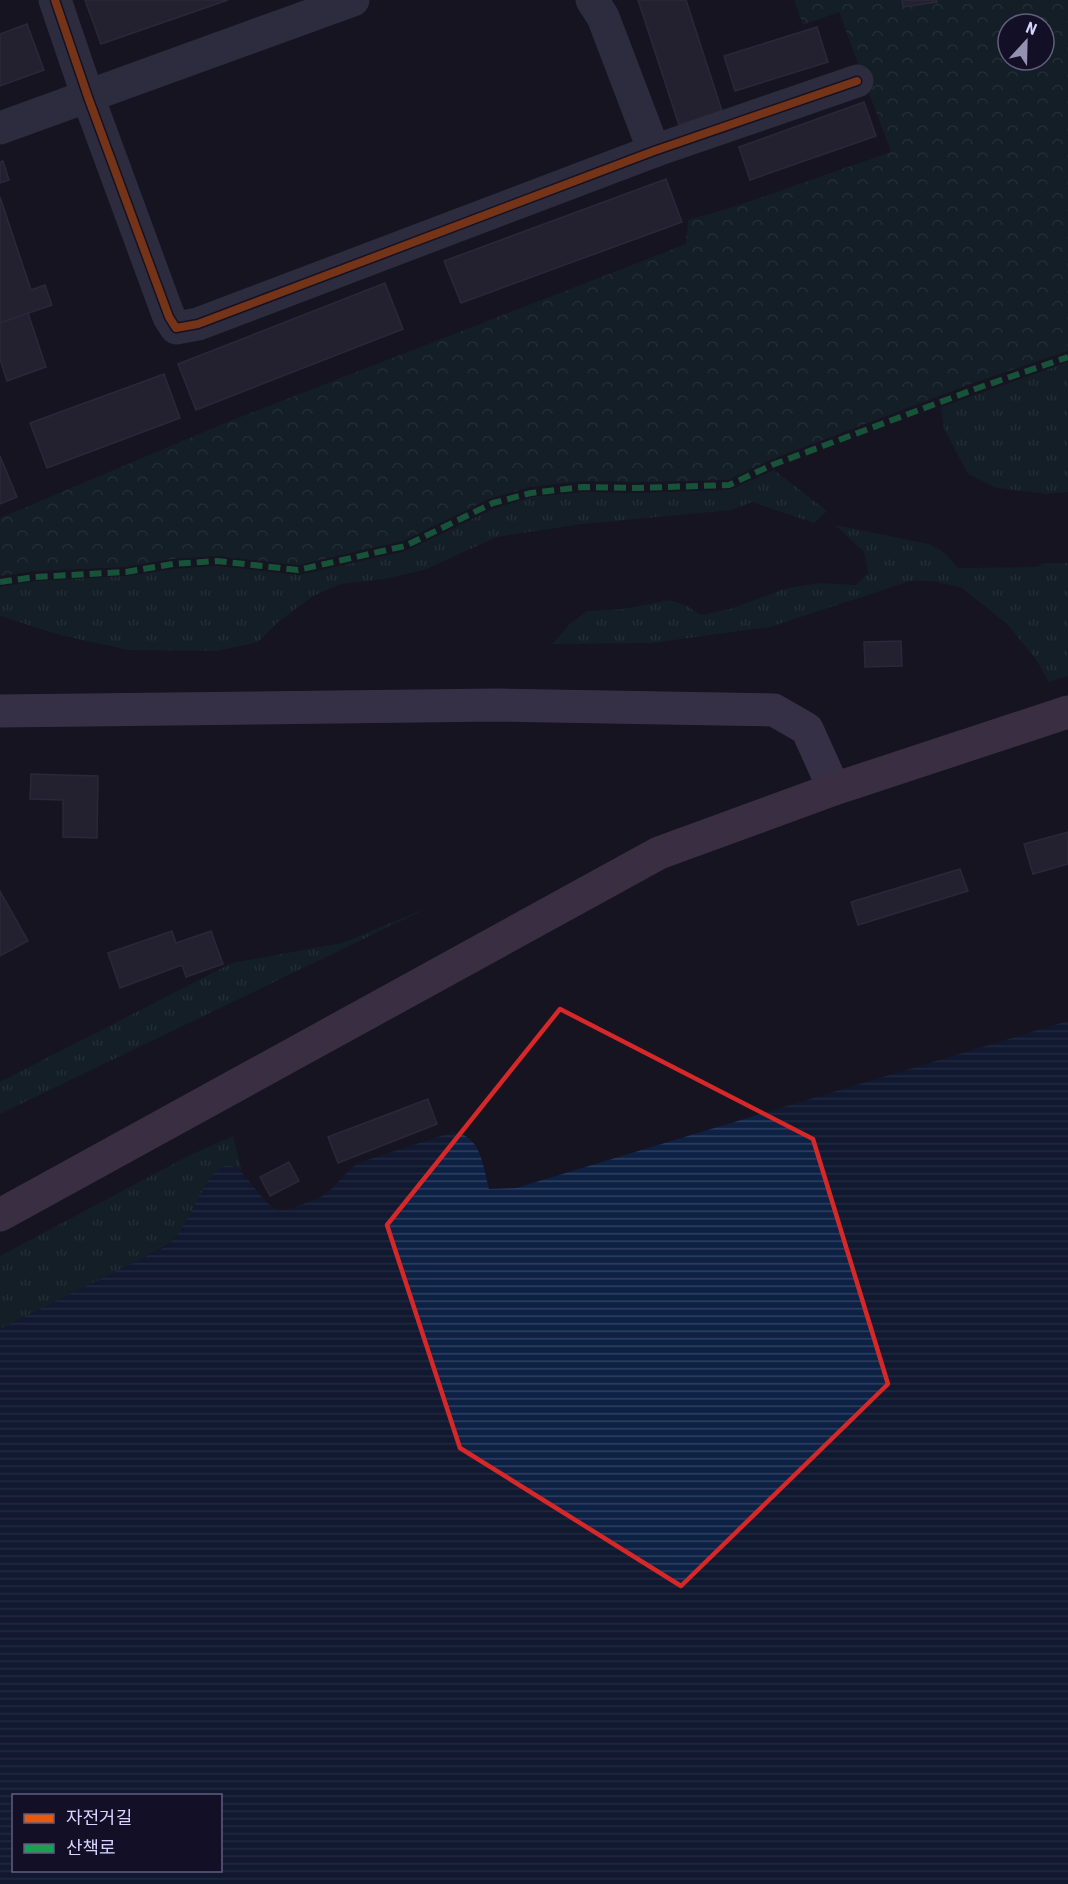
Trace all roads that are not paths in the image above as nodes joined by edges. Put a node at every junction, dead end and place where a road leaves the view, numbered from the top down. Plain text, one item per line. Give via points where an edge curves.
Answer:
1 (55, 0) edge
2 (353, 0) edge
3 (592, 0) edge
4 (857, 81) dead end
5 (87, 97) junction
6 (0, 128) edge
7 (654, 151) junction
8 (0, 711) edge
9 (1068, 712) edge
10 (834, 789) junction
11 (0, 1215) edge

1 - 5 street
2 - 5 street
3 - 7 street via 603,17
4 - 7 street
5 - 6 street
5 - 7 street via 168,317 176,328 198,324
8 - 10 main road via 498,705 774,710 807,729
9 - 10 highway
10 - 11 highway via 659,853

